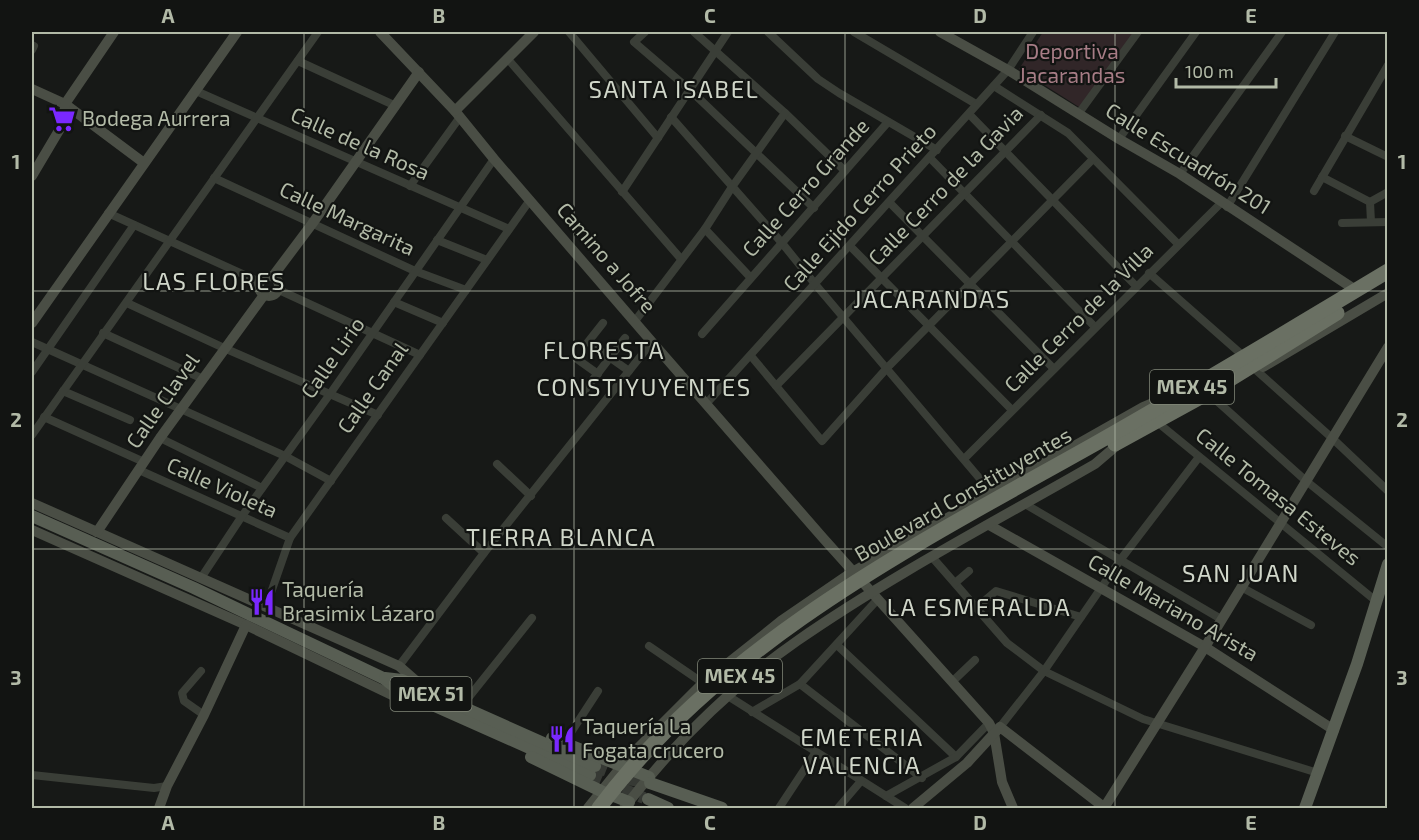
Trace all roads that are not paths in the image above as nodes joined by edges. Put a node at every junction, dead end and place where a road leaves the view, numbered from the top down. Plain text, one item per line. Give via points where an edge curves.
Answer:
1 (114, 32) edge
2 (237, 32) edge
3 (318, 32) edge
4 (380, 32) edge
5 (534, 32) edge
6 (569, 32) edge
7 (645, 32) edge
8 (694, 32) edge
9 (728, 32) edge
10 (768, 32) edge
11 (854, 32) edge
12 (1034, 32) edge
13 (1138, 32) edge
14 (1196, 32) edge
15 (1282, 32) edge
16 (1335, 32) edge
17 (946, 33) edge
18 (32, 45) edge
19 (32, 50) edge
20 (715, 52) junction
21 (507, 58) junction
22 (298, 61) junction
23 (1388, 65) edge
24 (1008, 70) junction
25 (419, 72) junction
26 (994, 86) junction
27 (32, 89) edge
28 (690, 90) junction
29 (196, 91) junction
30 (65, 104) junction
31 (976, 104) junction
32 (396, 106) junction
33 (785, 113) junction
34 (1079, 113) junction
35 (458, 114) junction
36 (969, 114) junction
37 (1041, 115) junction
38 (672, 117) junction
39 (256, 118) junction
40 (888, 122) junction
41 (1345, 136) junction
42 (658, 138) junction
43 (1119, 139) junction
44 (937, 150) junction
45 (1007, 152) junction
46 (757, 153) junction
47 (1388, 157) edge
48 (930, 158) junction
49 (494, 159) junction
50 (1093, 159) junction
51 (144, 163) junction
52 (356, 163) junction
53 (845, 171) junction
54 (1180, 174) junction
55 (32, 176) edge
56 (214, 177) junction
57 (1322, 177) junction
58 (410, 186) junction
59 (732, 187) junction
60 (1314, 191) dead end
61 (622, 192) junction
62 (1388, 192) edge
63 (964, 193) junction
64 (530, 200) junction
65 (1053, 200) junction
66 (1370, 202) junction
67 (890, 203) junction
68 (1224, 205) junction
69 (460, 208) junction
70 (814, 208) junction
71 (108, 213) junction
72 (1371, 222) junction
73 (1388, 222) edge
74 (1342, 223) dead end
75 (312, 224) junction
76 (134, 225) junction
77 (509, 229) junction
78 (705, 229) junction
79 (923, 236) junction
80 (170, 240) junction
81 (437, 240) junction
82 (1012, 242) junction
83 (782, 243) junction
84 (1178, 244) junction
85 (850, 246) junction
86 (681, 259) junction
87 (487, 260) junction
88 (1388, 265) edge
89 (415, 271) junction
90 (1388, 271) edge
91 (1149, 273) junction
92 (273, 276) junction
93 (750, 277) junction
94 (881, 279) junction
95 (1388, 281) edge
96 (260, 282) junction
97 (970, 283) junction
98 (815, 284) junction
99 (1136, 286) junction
100 (1351, 287) junction
101 (279, 290) junction
102 (466, 290) junction
103 (1388, 293) edge
104 (264, 295) junction
105 (394, 302) junction
106 (127, 303) junction
107 (843, 316) junction
108 (635, 321) junction
109 (32, 323) edge
110 (443, 323) junction
111 (603, 323) dead end
112 (929, 325) junction
113 (1095, 327) junction
114 (373, 332) junction
115 (104, 333) junction
116 (702, 334) dead end
117 (625, 338) dead end
118 (32, 342) edge
119 (652, 342) junction
120 (1388, 347) edge
121 (224, 348) junction
122 (47, 349) junction
123 (420, 355) junction
124 (751, 356) junction
125 (610, 358) junction
126 (577, 359) dead end
127 (81, 364) junction
128 (1238, 364) junction
129 (887, 368) junction
130 (1054, 369) junction
131 (629, 371) junction
132 (1257, 371) junction
133 (32, 372) edge
134 (598, 374) junction
135 (203, 379) junction
136 (776, 386) junction
137 (1203, 388) junction
138 (585, 390) dead end
139 (63, 391) junction
140 (330, 394) junction
141 (706, 404) junction
142 (182, 410) junction
143 (1012, 410) junction
144 (378, 414) junction
145 (44, 417) junction
146 (130, 420) dead end
147 (1157, 422) junction
148 (32, 435) edge
149 (160, 438) junction
150 (1332, 438) junction
151 (1123, 440) junction
152 (285, 456) junction
153 (1199, 457) junction
154 (964, 459) junction
155 (497, 464) dead end
156 (142, 466) junction
157 (1305, 480) junction
158 (331, 481) junction
159 (262, 488) junction
160 (1388, 491) edge
161 (531, 496) junction
162 (994, 501) junction
163 (32, 503) edge
164 (1025, 504) junction
165 (32, 516) edge
166 (242, 516) junction
167 (446, 518) dead end
168 (1280, 522) junction
169 (989, 525) junction
170 (32, 530) edge
171 (97, 532) junction
172 (290, 538) junction
173 (900, 544) junction
174 (1388, 547) edge
175 (484, 553) junction
176 (932, 557) junction
177 (1120, 559) junction
178 (1388, 564) edge
179 (911, 569) junction
180 (854, 571) junction
181 (969, 571) dead end
182 (201, 578) junction
183 (955, 584) junction
184 (1241, 587) junction
185 (1099, 588) junction
186 (875, 596) junction
187 (1376, 601) junction
188 (266, 607) junction
189 (976, 608) junction
190 (1081, 617) junction
191 (532, 618) dead end
192 (1221, 619) junction
193 (246, 625) junction
194 (1311, 625) dead end
195 (837, 645) junction
196 (649, 646) dead end
197 (1205, 647) junction
198 (975, 660) dead end
199 (399, 666) junction
200 (201, 671) dead end
201 (1044, 671) junction
202 (953, 681) junction
203 (704, 683) junction
204 (800, 684) junction
205 (598, 691) dead end
206 (728, 696) junction
207 (425, 697) junction
208 (460, 707) junction
209 (447, 710) junction
210 (752, 712) junction
211 (477, 714) junction
212 (204, 715) junction
213 (1159, 722) junction
214 (994, 728) junction
215 (1334, 730) junction
216 (564, 743) junction
217 (816, 752) junction
218 (956, 757) junction
219 (621, 766) junction
220 (1318, 773) junction
221 (32, 775) edge
222 (922, 778) junction
223 (650, 780) junction
224 (861, 781) junction
225 (166, 786) junction
226 (601, 791) junction
227 (885, 796) junction
228 (648, 799) tunnel mouth
229 (627, 805) edge
230 (159, 808) edge
231 (588, 808) edge
232 (599, 808) edge
233 (611, 808) edge
234 (668, 808) edge
235 (722, 808) edge
236 (729, 808) edge
237 (779, 808) edge
238 (838, 808) edge
239 (905, 808) edge
240 (913, 808) edge
241 (1013, 808) edge
242 (1104, 808) edge
243 (1305, 808) edge

1 - 30 street
2 - 29 street
3 - 22 street
4 - 25 street, Camino a Jofre
5 - 21 street
6 - 42 street
7 - 28 street via 634,42
8 - 20 street
9 - 20 street
10 - 40 street via 818,79
11 - 31 street
12 - 24 street, Calle Ejido Cerro Prieto
13 - 34 street
14 - 43 street
15 - 54 street
16 - 68 street, Calle Cerro de la Villa
17 - 24 street, Calle Escuadrón 201
18 - 19 street
20 - 28 street
20 - 33 street
21 - 35 street
21 - 61 street
22 - 32 street
22 - 39 street
23 - 41 street
24 - 26 street, Calle Ejido Cerro Prieto
24 - 34 street, Calle Escuadrón 201
25 - 32 street
25 - 35 street, Camino a Jofre
26 - 31 street, Calle Ejido Cerro Prieto
26 - 37 street
27 - 30 street
28 - 38 street
28 - 46 street
29 - 39 street, Calle de la Rosa
29 - 51 street
30 - 51 street
30 - 55 street via 64,122
31 - 36 street, Calle Ejido Cerro Prieto
32 - 52 street
33 - 46 street
33 - 53 street
34 - 43 street, Calle Escuadrón 201
35 - 49 street, Camino a Jofre
35 - 58 street
36 - 44 street, Calle Ejido Cerro Prieto
36 - 45 street
37 - 45 street, Calle Cerro de la Gavia
37 - 50 street via 1068,133
38 - 42 street
38 - 59 street
39 - 52 street, Calle de la Rosa
39 - 56 street
40 - 44 street
40 - 53 street, Calle Cerro Grande
41 - 47 street
41 - 57 street
42 - 61 street
43 - 54 street, Calle Escuadrón 201
44 - 48 street, Calle Ejido Cerro Prieto
45 - 63 street, Calle Cerro de la Gavia
45 - 65 street
46 - 59 street
46 - 70 street
48 - 63 street
48 - 67 street, Calle Ejido Cerro Prieto
49 - 64 street, Camino a Jofre
49 - 69 street, Calle Lirio
50 - 65 street
50 - 84 street
51 - 71 street
52 - 58 street, Calle de la Rosa
52 - 75 street
53 - 70 street, Calle Cerro Grande
54 - 68 street, Calle Escuadrón 201
56 - 75 street, Calle Margarita
56 - 80 street
57 - 60 street
57 - 66 street
58 - 69 street, Calle de la Rosa
59 - 78 street
59 - 83 street
61 - 86 street
62 - 66 street
63 - 79 street, Calle Cerro de la Gavia
63 - 82 street
64 - 77 street, Calle Canal
64 - 108 street, Camino a Jofre
65 - 82 street
65 - 99 street
66 - 72 street
67 - 79 street
67 - 85 street, Calle Ejido Cerro Prieto
68 - 84 street, Calle Cerro de la Villa
68 - 100 street, Calle Escuadrón 201
69 - 77 street, Calle de la Rosa
69 - 81 street, Calle Lirio
70 - 83 street, Calle Cerro Grande
71 - 76 street
71 - 109 street
72 - 73 street
72 - 74 street
75 - 89 street, Calle Margarita
75 - 92 street
76 - 80 street
76 - 122 street
77 - 87 street, Calle Canal
78 - 86 street
78 - 93 street
79 - 94 street, Calle Cerro de la Gavia
79 - 97 street
80 - 96 street
80 - 106 street
81 - 87 street
81 - 89 street, Calle Lirio
82 - 97 street
82 - 113 street
83 - 93 street, Calle Cerro Grande
83 - 98 street
84 - 91 street, Calle Cerro de la Villa
85 - 94 street
85 - 98 street, Calle Ejido Cerro Prieto
86 - 108 street
87 - 102 street, Calle Canal
88 - 100 street
89 - 102 street, Calle Margarita
89 - 105 street, Calle Lirio
90 - 128 highway, Boulevard Constituyentes / MEX 45
91 - 99 street, Calle Cerro de la Villa
91 - 128 street
92 - 96 street
92 - 101 street
93 - 116 street, Calle Cerro Grande
94 - 107 street, Calle Cerro de la Gavia
94 - 112 street
95 - 128 highway, Boulevard Constituyentes / MEX 45
96 - 104 street
97 - 112 street
97 - 130 street
98 - 107 street
98 - 124 street, Calle Ejido Cerro Prieto
99 - 113 street, Calle Cerro de la Villa
100 - 128 street
101 - 104 street
101 - 114 street
102 - 110 street, Calle Canal
103 - 132 street
104 - 121 street, Calle Clavel
105 - 110 street
105 - 114 street, Calle Lirio
106 - 115 street
106 - 121 street
107 - 129 street
107 - 136 street, Calle Cerro de la Gavia
108 - 119 street, Camino a Jofre
110 - 123 street, Calle Canal
111 - 125 street via 588,342
112 - 129 street
112 - 143 street
113 - 130 street, Calle Cerro de la Villa
114 - 123 street
114 - 140 street, Calle Lirio
115 - 127 street
115 - 135 street
117 - 125 street
118 - 122 street
119 - 131 street
119 - 141 street, Camino a Jofre
120 - 150 street
121 - 135 street, Calle Clavel
121 - 140 street
122 - 127 street
122 - 133 street
123 - 144 street, Calle Canal
124 - 136 street
124 - 141 street, Calle Ejido Cerro Prieto
125 - 131 street
125 - 134 street
126 - 134 street
127 - 139 street
127 - 142 street
128 - 132 street
128 - 137 highway, Boulevard Constituyentes / MEX 45
129 - 136 street via 822,441
129 - 154 street
130 - 143 street, Calle Cerro de la Villa
131 - 161 street
132 - 150 street
134 - 138 street
135 - 142 street, Calle Clavel
137 - 147 highway, Boulevard Constituyentes / MEX 45
137 - 157 street
137 - 162 highway, Boulevard Constituyentes / MEX 45 via 1149,413
139 - 145 street
139 - 146 street
140 - 144 street
140 - 152 street, Calle Lirio
141 - 180 street, Camino a Jofre
142 - 149 street, Calle Clavel
142 - 152 street
143 - 154 street, Calle Cerro de la Villa
144 - 158 street, Calle Canal
145 - 148 street
145 - 156 street, Calle Violeta
147 - 151 highway, Boulevard Constituyentes / MEX 45
147 - 153 street, Calle Tomasa Esteves
149 - 156 street, Calle Clavel
149 - 159 street
150 - 157 street
150 - 160 street
151 - 162 highway, Boulevard Constituyentes / MEX 45
151 - 164 street via 1095,464
152 - 158 street
152 - 159 street, Calle Lirio
153 - 168 street, Calle Tomasa Esteves
153 - 177 street
154 - 162 street
155 - 161 street
156 - 166 street, Calle Violeta
156 - 171 street, Calle Clavel
157 - 168 street
157 - 174 street
158 - 172 street, Calle Canal
159 - 166 street, Calle Lirio
161 - 175 street
162 - 173 street
162 - 232 highway, Boulevard Constituyentes / MEX 45 via 842,590 749,657 668,730
162 - 233 highway, Boulevard Constituyentes / MEX 45 via 753,664 689,721
163 - 171 street
164 - 169 street
164 - 177 street
165 - 207 main road, MEX 51 via 384,678 402,680
166 - 172 street, Calle Violeta
166 - 182 street, Calle Lirio
167 - 175 street
168 - 184 street
168 - 187 street, Calle Tomasa Esteves
169 - 176 street
169 - 185 street, Calle Mariano Arista
170 - 193 street
171 - 182 street
172 - 188 street, Calle Canal
173 - 179 street via 901,559
173 - 180 street
175 - 199 street
176 - 179 street
176 - 183 street
177 - 185 street
177 - 192 street
178 - 187 main road
179 - 186 street
180 - 186 street, Camino a Jofre
180 - 203 street via 781,621
181 - 183 street
182 - 188 street
183 - 189 street
184 - 192 street
184 - 194 street
185 - 190 street
185 - 197 street, Calle Mariano Arista
186 - 195 street
186 - 202 street, Camino a Jofre
186 - 206 street via 796,642
187 - 215 main road
188 - 199 street
189 - 190 street via 996,591
189 - 201 street via 1007,643
190 - 201 street
191 - 208 street
192 - 197 street
193 - 207 street via 394,696
193 - 212 street
195 - 204 street
195 - 218 street
196 - 203 street
197 - 213 street
197 - 215 street, Calle Mariano Arista
198 - 202 street
199 - 207 street
200 - 212 street via 182,693 184,701
201 - 213 street via 1143,719
201 - 214 street
202 - 214 street, Camino a Jofre
203 - 219 street
204 - 210 street
204 - 222 street
205 - 216 street
206 - 210 street
206 - 223 street via 693,729
207 - 208 main road, MEX 51
207 - 209 main road, MEX 51
208 - 211 main road, MEX 51
209 - 211 main road, MEX 51 via 592,770
209 - 226 main road via 468,727
210 - 217 street
211 - 216 main road via 497,716
212 - 225 street
213 - 220 street
213 - 242 street
214 - 218 street
214 - 240 street via 967,763
214 - 241 street via 1002,782
214 - 242 street, Camino a Jofre
215 - 220 main road
216 - 219 main road
217 - 224 street
217 - 237 street
218 - 222 street
219 - 223 main road
219 - 226 street
220 - 243 main road
221 - 225 street via 154,789
222 - 227 street
223 - 229 street
223 - 235 main road
223 - 236 street
224 - 227 street
224 - 238 street
225 - 230 street
226 - 229 main road
226 - 231 street
227 - 239 street
228 - 234 main road

